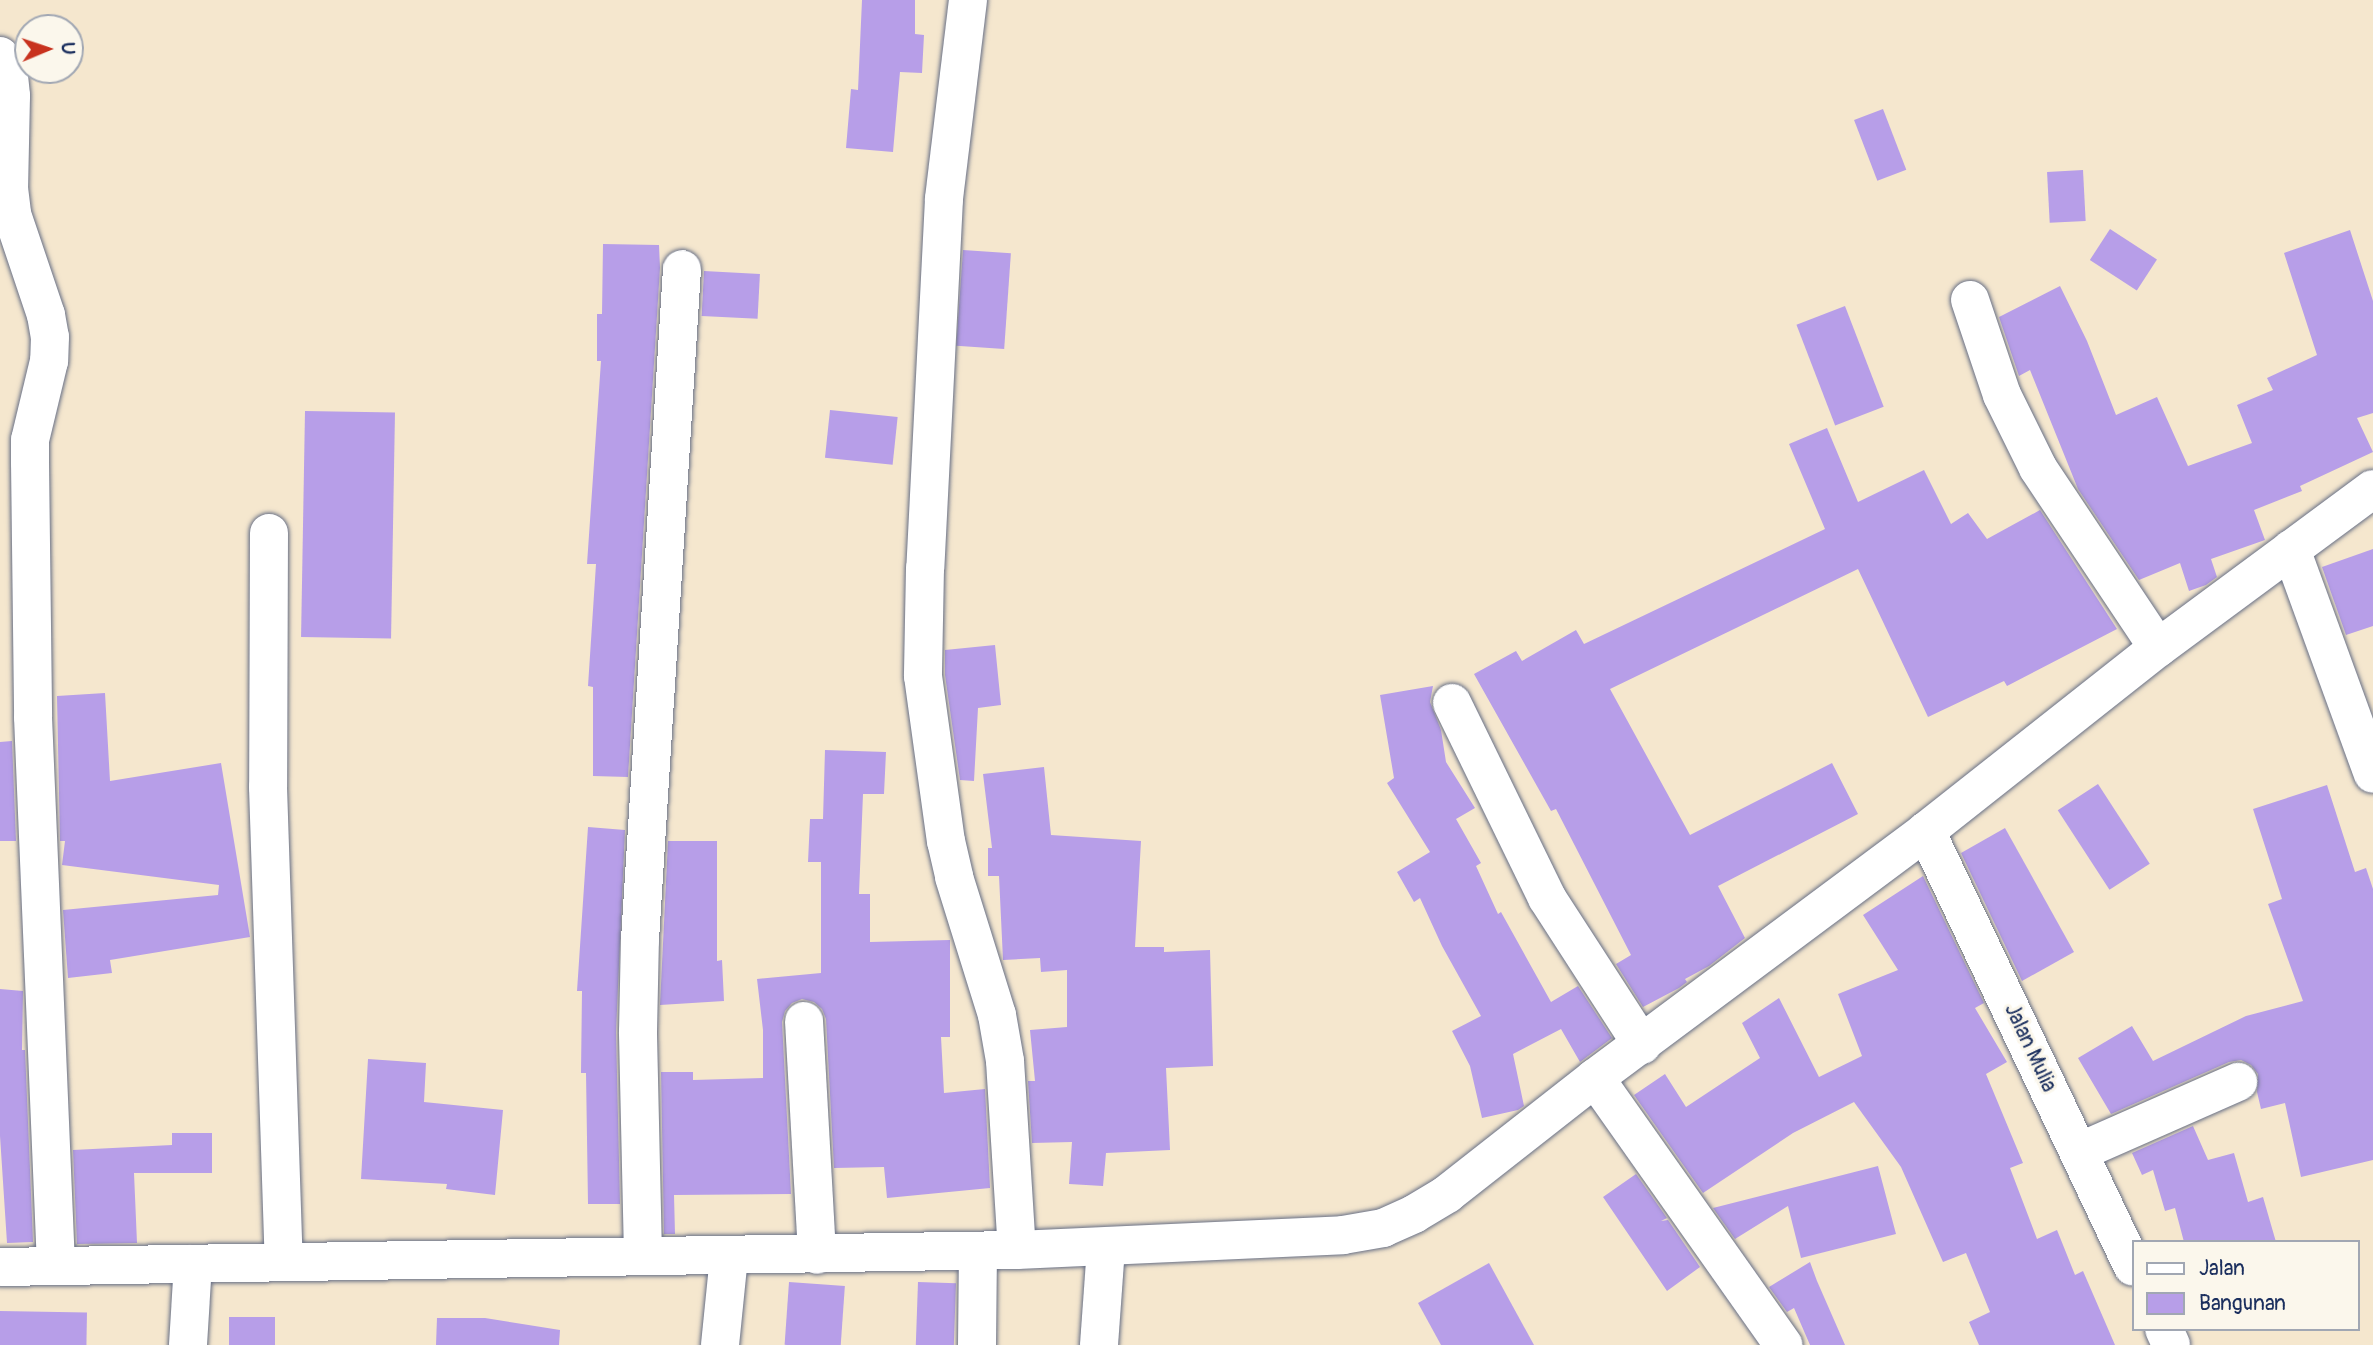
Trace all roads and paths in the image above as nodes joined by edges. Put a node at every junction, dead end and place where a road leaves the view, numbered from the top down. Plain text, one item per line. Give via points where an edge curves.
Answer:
1 (968, 0) edge
2 (0, 56) edge
3 (682, 269) dead end
4 (1970, 300) dead end
5 (2373, 489) edge
6 (269, 533) dead end
7 (2291, 549) junction
8 (2158, 648) junction
9 (1452, 703) dead end
10 (2373, 774) edge
11 (1926, 831) junction
12 (804, 1021) dead end
13 (1642, 1045) junction
14 (1595, 1078) junction
15 (2238, 1082) dead end
16 (2079, 1152) junction
17 (1106, 1247) junction
18 (1017, 1250) junction
19 (978, 1251) junction
20 (643, 1255) junction
21 (817, 1255) junction
22 (729, 1256) junction
23 (284, 1262) junction
24 (193, 1264) junction
25 (2132, 1264) edge
26 (56, 1266) junction
27 (0, 1267) edge
28 (188, 1345) edge
29 (720, 1345) edge
30 (977, 1345) edge
31 (1099, 1345) edge
32 (1783, 1345) edge

1 - 18 street via 944,199 923,676 946,841 997,1016 1005,1061
2 - 26 street via 11,96 12,215 50,337 30,462 33,717
3 - 20 street via 640,940
4 - 8 street via 2003,395 2038,468
5 - 7 street
6 - 23 street via 268,787
7 - 8 street
7 - 10 street
8 - 11 street
9 - 13 street via 1547,898
11 - 13 street
11 - 16 street, Jalan Mulia
12 - 21 street
13 - 14 street
14 - 17 street via 1447,1194 1383,1228
14 - 32 street
15 - 16 street
16 - 25 street, Jalan Mulia
17 - 18 street
17 - 31 street
18 - 19 street
19 - 21 street
19 - 30 street
20 - 22 street
20 - 23 street
21 - 22 street
22 - 29 street
23 - 24 street
24 - 26 street
24 - 28 street
26 - 27 street

